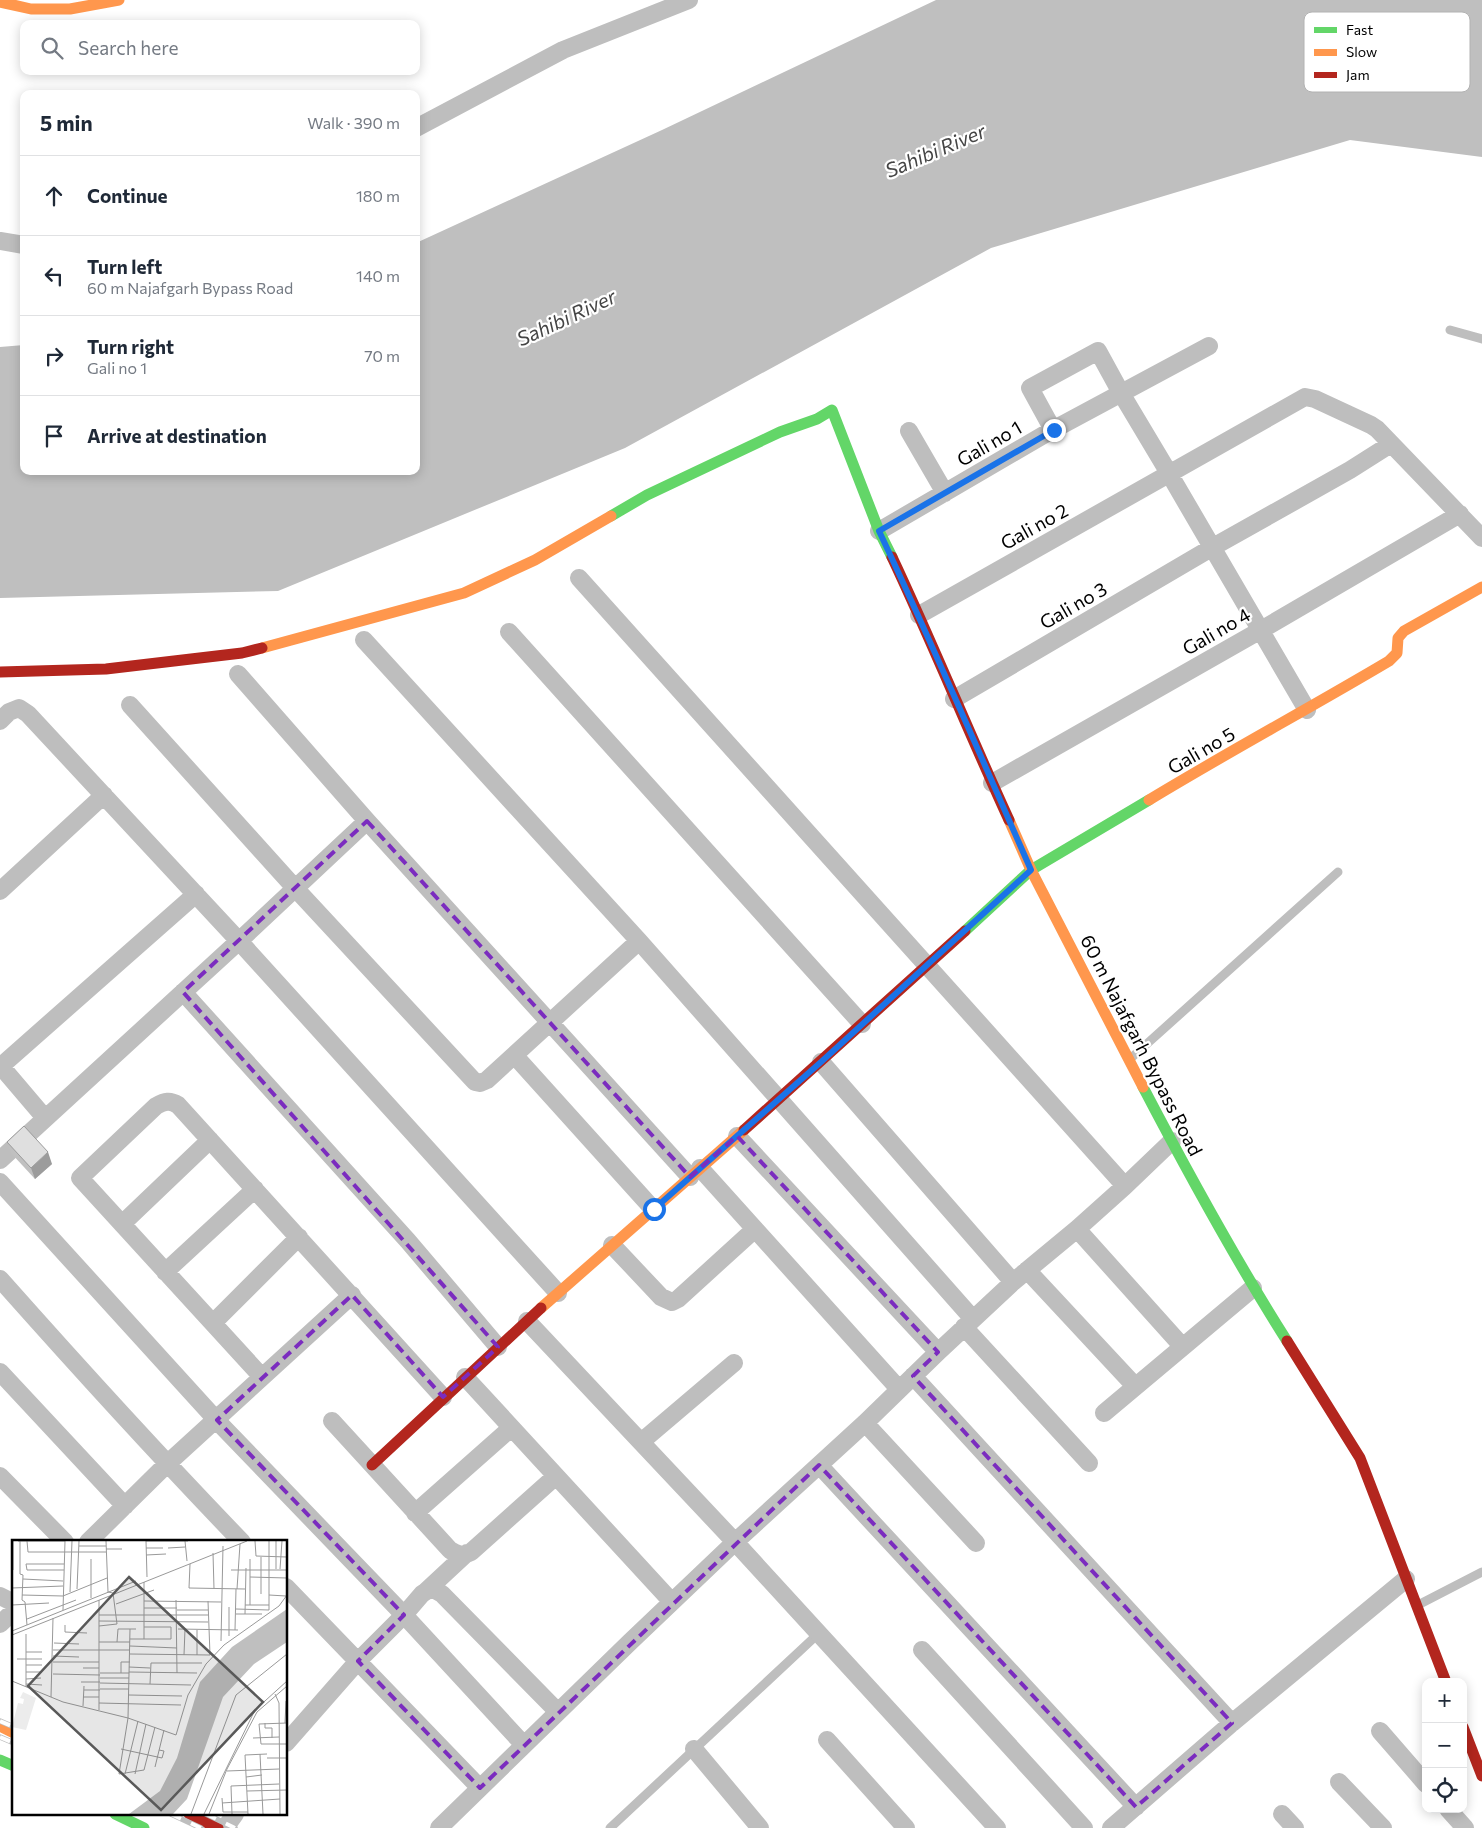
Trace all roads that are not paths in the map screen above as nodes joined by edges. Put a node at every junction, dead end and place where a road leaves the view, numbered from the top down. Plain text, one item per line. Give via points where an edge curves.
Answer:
1 (120, 0) edge
2 (689, 0) edge
3 (0, 2) edge
4 (420, 126) edge
5 (0, 241) edge
6 (20, 244) edge
7 (1450, 330) dead end
8 (1482, 339) edge
9 (1209, 346) dead end
10 (1121, 393) junction
11 (1054, 430) junction
12 (909, 432) dead end
13 (1391, 444) junction
14 (1170, 475) junction
15 (945, 493) junction
16 (1460, 514) junction
17 (879, 531) junction
18 (1482, 538) edge
19 (1213, 547) junction
20 (579, 578) dead end
21 (1482, 587) edge
22 (919, 615) junction
23 (1261, 630) junction
24 (509, 632) dead end
25 (364, 640) dead end
26 (0, 672) edge
27 (238, 674) dead end
28 (954, 699) junction
29 (130, 705) dead end
30 (1306, 710) junction
31 (0, 721) edge
32 (992, 783) junction
33 (104, 795) junction
34 (367, 821) junction
35 (1031, 870) junction
36 (1338, 872) dead end
37 (294, 888) junction
38 (0, 892) edge
39 (196, 894) junction
40 (239, 941) junction
41 (639, 941) junction
42 (927, 966) junction
43 (183, 992) junction
44 (549, 1023) junction
45 (862, 1024) junction
46 (515, 1056) junction
47 (1129, 1059) junction
48 (821, 1062) junction
49 (1, 1065) edge
50 (778, 1100) junction
51 (45, 1118) junction
52 (737, 1136) junction
53 (210, 1140) junction
54 (1172, 1141) junction
55 (0, 1160) edge
56 (695, 1172) junction
57 (0, 1182) edge
58 (1125, 1186) junction
59 (255, 1189) junction
60 (654, 1209) junction
61 (122, 1224) junction
62 (755, 1229) junction
63 (1078, 1229) junction
64 (299, 1237) junction
65 (612, 1245) junction
66 (1027, 1270) junction
67 (165, 1272) junction
68 (0, 1279) edge
69 (1012, 1282) junction
70 (1253, 1288) junction
71 (558, 1293) junction
72 (352, 1295) junction
73 (527, 1320) junction
74 (212, 1323) junction
75 (969, 1323) junction
76 (1182, 1346) junction
77 (498, 1347) junction
78 (938, 1352) junction
79 (734, 1363) dead end
80 (0, 1372) edge
81 (913, 1376) junction
82 (262, 1377) junction
83 (465, 1377) junction
84 (1135, 1386) junction
85 (899, 1389) junction
86 (444, 1397) junction
87 (1104, 1413) dead end
88 (217, 1420) junction
89 (332, 1421) dead end
90 (865, 1423) junction
91 (511, 1428) junction
92 (641, 1442) junction
93 (1089, 1463) dead end
94 (167, 1464) junction
95 (372, 1465) junction
96 (819, 1465) junction
97 (0, 1476) edge
98 (556, 1476) junction
99 (125, 1506) junction
100 (415, 1513) junction
101 (63, 1540) edge
102 (90, 1540) edge
103 (240, 1540) edge
104 (735, 1542) junction
105 (976, 1543) dead end
106 (467, 1554) junction
107 (1482, 1572) edge
108 (1406, 1579) junction
109 (288, 1590) edge
110 (426, 1592) junction
111 (0, 1596) edge
112 (12, 1602) edge
113 (672, 1602) junction
114 (1417, 1606) junction
115 (12, 1613) edge
116 (404, 1615) junction
117 (0, 1624) edge
118 (818, 1634) junction
119 (922, 1650) dead end
120 (358, 1661) junction
121 (1444, 1678) edge
122 (558, 1712) junction
123 (1232, 1723) junction
124 (0, 1726) edge
125 (1380, 1731) dead end
126 (12, 1732) edge
127 (1467, 1737) edge
128 (288, 1739) edge
129 (827, 1740) dead end
130 (524, 1745) junction
131 (694, 1750) junction
132 (0, 1760) edge
133 (12, 1765) edge
134 (1482, 1776) edge
135 (1422, 1779) edge
136 (1339, 1782) dead end
137 (480, 1788) junction
138 (1136, 1807) junction
139 (1452, 1813) edge
140 (1282, 1814) dead end
141 (119, 1816) edge
142 (193, 1816) edge
143 (234, 1816) edge
144 (144, 1828) edge
145 (218, 1828) edge
146 (225, 1828) edge
147 (439, 1828) edge
148 (610, 1828) edge
149 (760, 1828) edge
150 (906, 1828) edge
151 (997, 1828) edge
152 (1084, 1828) edge
153 (1111, 1828) edge
154 (1295, 1828) edge
155 (1383, 1828) edge
156 (1465, 1828) edge

1 - 3 street via 70,9 31,9
2 - 4 street via 563,50
5 - 6 street
7 - 8 lane
9 - 10 street, Gali no 1
10 - 11 street, Gali no 1
10 - 11 street via 1098,350 1030,388
10 - 14 street
11 - 15 street, Gali no 1
12 - 15 street, Gali no 1
13 - 14 street, Gali no 2 via 1371,425 1305,397
13 - 16 street
13 - 19 street, Gali no 3
14 - 19 street
14 - 22 street, Gali no 2
15 - 17 street, Gali no 1
16 - 18 street
16 - 23 street, Gali no 4
17 - 22 street, 60 m Najafgarh Bypass Road
17 - 26 street, 60 m Najafgarh Bypass Road via 832,410 647,495 535,560 464,593 242,653 106,669
19 - 23 street
19 - 28 street, Gali no 3
20 - 42 street
21 - 30 street, Gali no 5 via 1399,634 1396,653 1389,661
22 - 28 street, 60 m Najafgarh Bypass Road
23 - 30 street
23 - 32 street, Gali no 4
24 - 45 street
25 - 41 street
27 - 34 street
28 - 32 street, 60 m Najafgarh Bypass Road
29 - 37 street
30 - 35 street, Gali no 5
31 - 33 street via 14,709 23,710
32 - 35 street, 60 m Najafgarh Bypass Road
33 - 38 street
33 - 39 street
34 - 37 street
34 - 44 street
35 - 42 street, Gali no 5
35 - 47 street, 60 m Najafgarh Bypass Road
36 - 47 lane
37 - 40 street
37 - 46 street via 475,1082 487,1080
39 - 40 street
39 - 49 street
40 - 43 street
40 - 71 street
41 - 44 street
41 - 50 street
42 - 45 street, Gali no 5
42 - 58 street
43 - 51 street
43 - 77 street via 408,1241
44 - 46 street
44 - 56 street
45 - 48 street, Gali no 5
46 - 60 street
47 - 54 street, 60 m Najafgarh Bypass Road
48 - 50 street, Gali no 5
48 - 69 street
49 - 51 street
50 - 52 street, Gali no 5
50 - 75 street
51 - 55 street
52 - 56 street, Gali no 5
52 - 78 street
53 - 59 street
53 - 61 street
53 - 61 street via 178,1105 171,1101 163,1102 80,1178
54 - 58 street
54 - 70 street, 60 m Najafgarh Bypass Road
56 - 60 street, Gali no 5
56 - 62 street
57 - 88 street
58 - 63 street
59 - 64 street
59 - 67 street
60 - 65 street, Gali no 5
61 - 67 street
62 - 65 street via 672,1302 661,1298
62 - 85 street
63 - 66 street
63 - 76 street
64 - 72 street
64 - 74 street
65 - 71 street, Gali no 5
66 - 69 street
66 - 84 street
67 - 74 street
68 - 94 street
69 - 75 street
70 - 76 street
70 - 108 street, 60 m Najafgarh Bypass Road via 1360,1458
71 - 73 street, Gali no 5
72 - 82 street
72 - 86 street
73 - 77 street, Gali no 5
73 - 92 street
74 - 82 street
75 - 78 street
75 - 93 street
76 - 84 street
77 - 83 street, Gali no 5
78 - 81 street
79 - 92 street
80 - 99 street
81 - 85 street
81 - 123 street
82 - 88 street
83 - 86 street, Gali no 5
83 - 91 street
84 - 87 street
85 - 90 street
86 - 95 street, Gali no 5
88 - 94 street
88 - 116 street
89 - 95 street
90 - 96 street
90 - 105 street
91 - 98 street
91 - 100 street
92 - 104 street
94 - 99 street
94 - 103 street
95 - 100 street
96 - 104 street
96 - 138 street
97 - 101 street
98 - 106 street
98 - 113 street
99 - 102 street
100 - 106 street via 450,1550 456,1554
104 - 113 street
104 - 118 street
106 - 110 street
107 - 114 lane
108 - 114 street, 60 m Najafgarh Bypass Road
108 - 123 street
109 - 120 street
110 - 116 street
110 - 122 street via 435,1590 442,1594
111 - 112 street
113 - 122 street
114 - 121 street, 60 m Najafgarh Bypass Road
115 - 117 street
116 - 120 street
116 - 130 street
118 - 131 lane
118 - 151 street
119 - 152 street
120 - 128 street
120 - 137 street
122 - 130 street
123 - 138 street
124 - 126 street
125 - 135 street
127 - 134 street
129 - 150 street
130 - 137 street
131 - 148 lane
131 - 149 street
132 - 133 street
136 - 155 street
137 - 147 street
138 - 153 street
139 - 156 street
140 - 154 street
141 - 144 street
142 - 145 street
143 - 146 street

